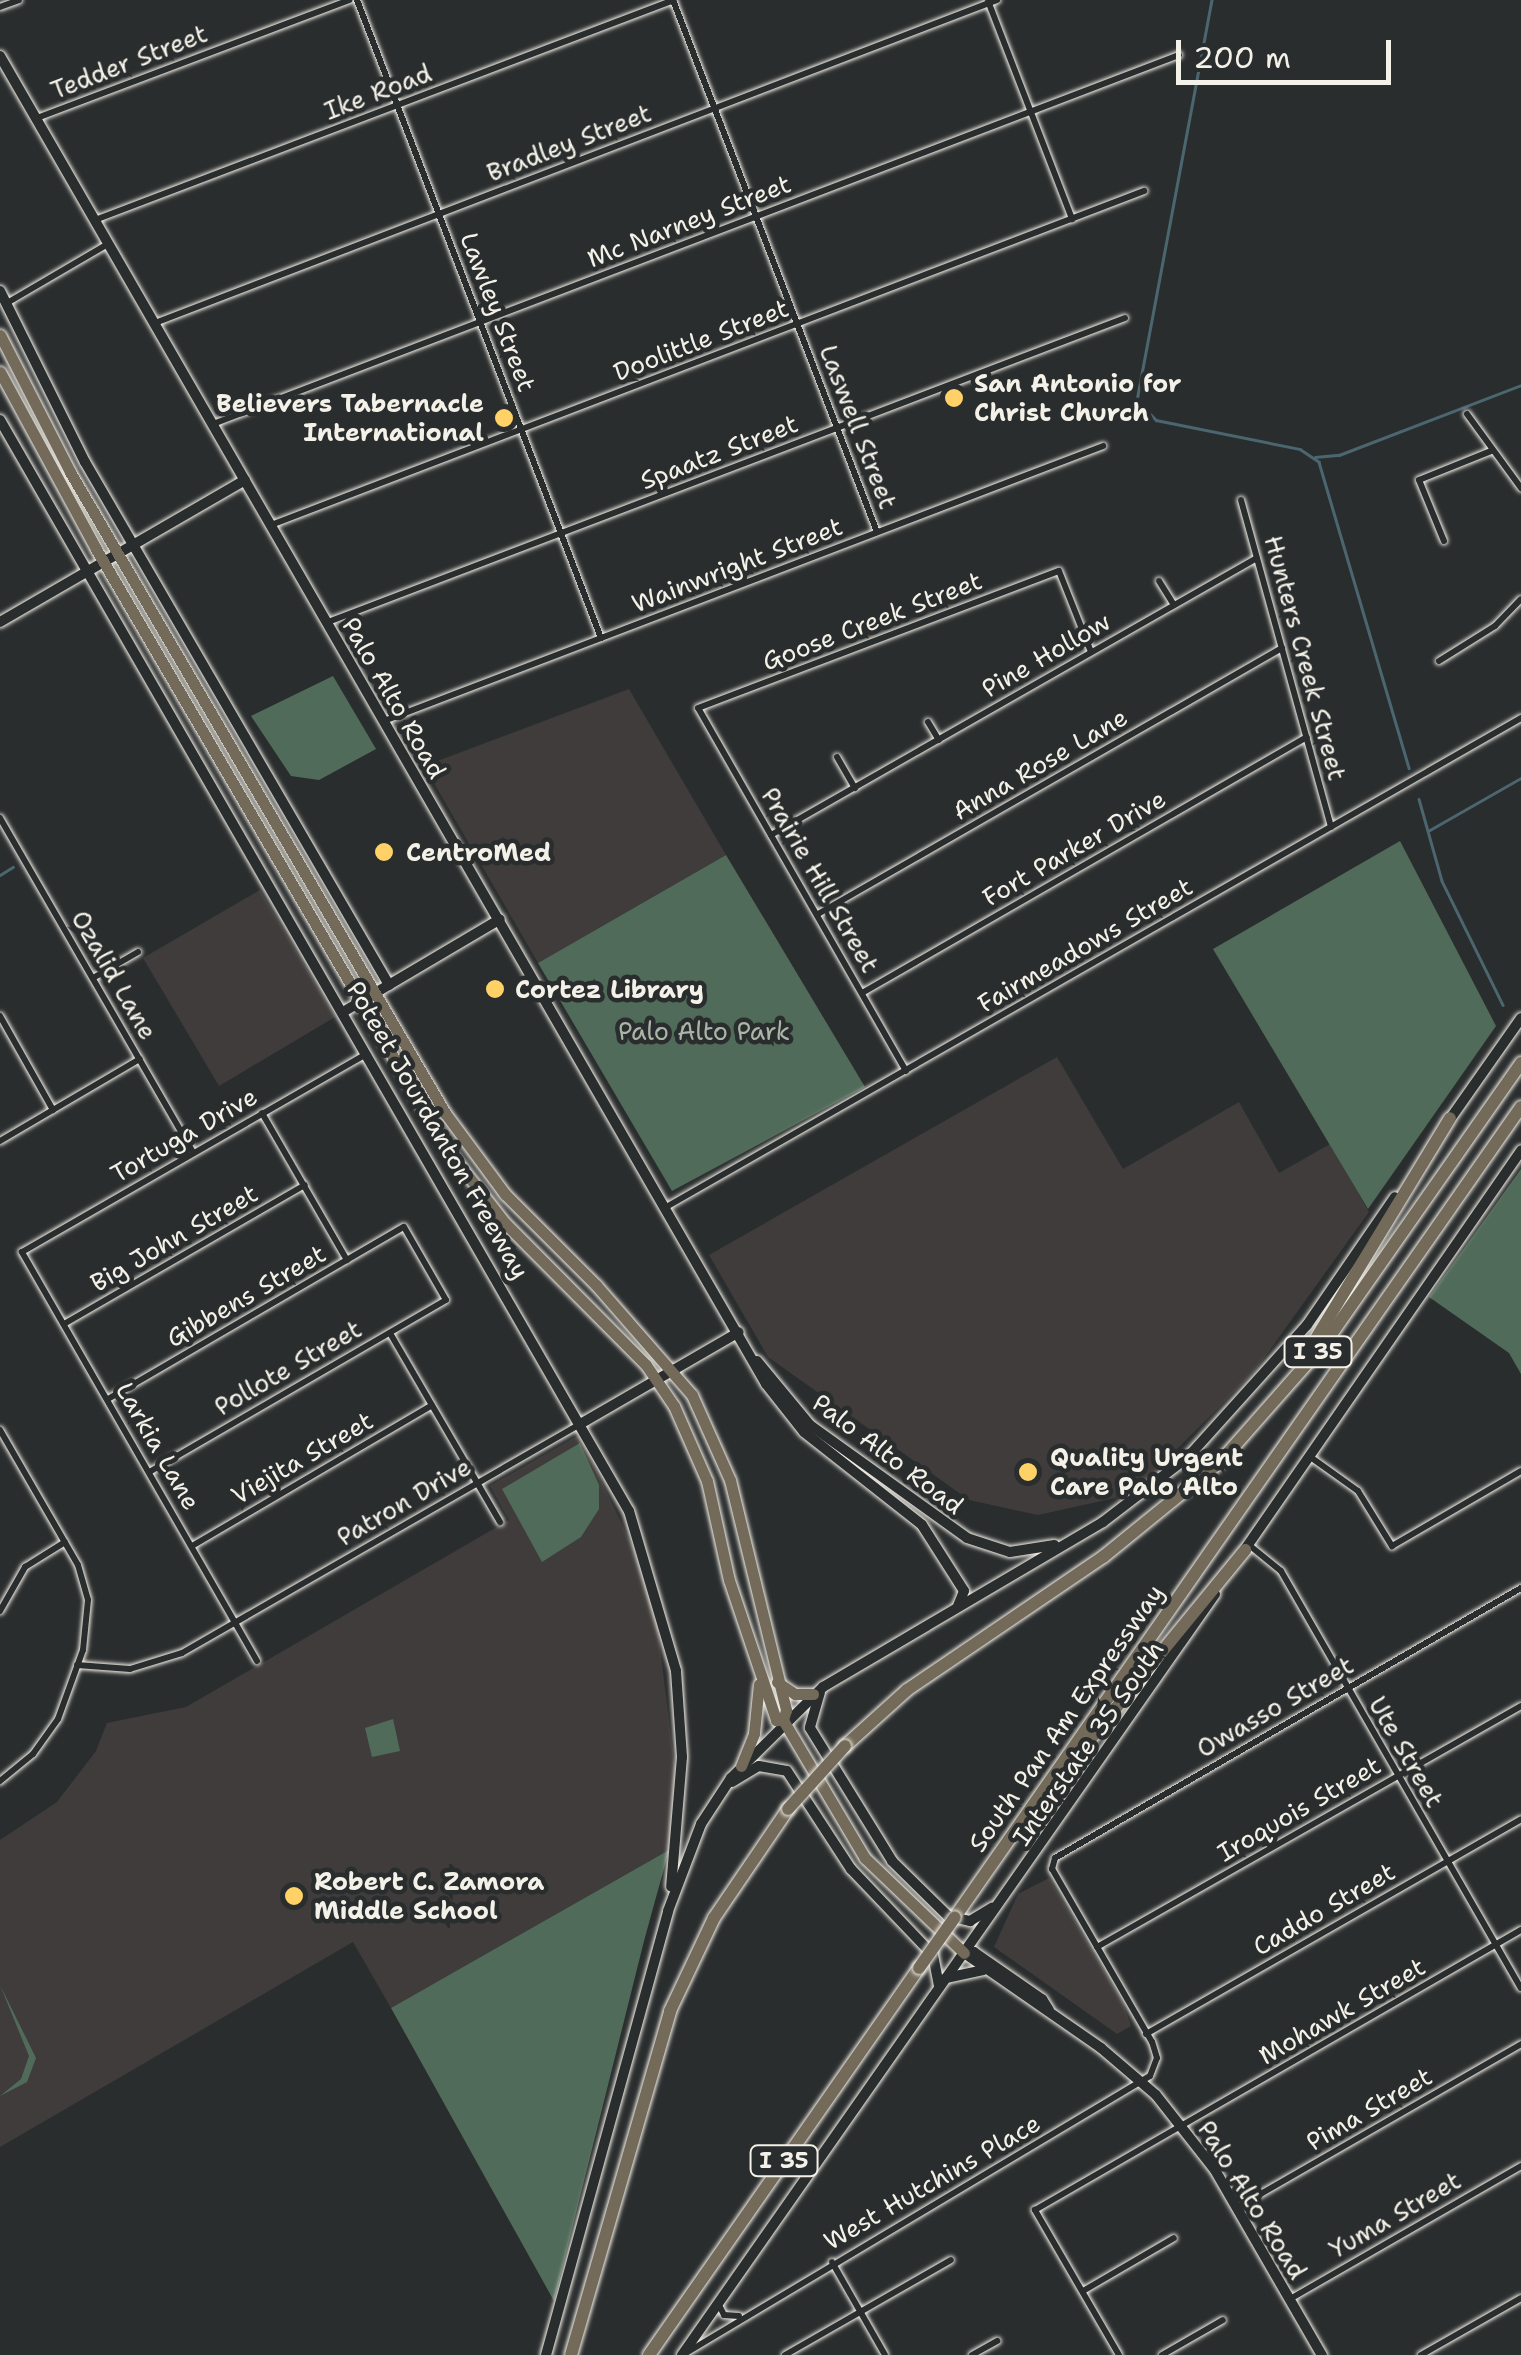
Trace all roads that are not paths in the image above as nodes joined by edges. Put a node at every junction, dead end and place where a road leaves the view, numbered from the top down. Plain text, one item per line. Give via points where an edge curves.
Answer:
1 (19, 0) edge
2 (353, 0) edge
3 (673, 0) edge
4 (991, 1) edge
5 (0, 7) edge
6 (1179, 55) dead end
7 (0, 56) edge
8 (397, 106) junction
9 (714, 109) junction
10 (1031, 112) junction
11 (36, 119) junction
12 (1144, 191) dead end
13 (439, 215) junction
14 (756, 217) junction
15 (1072, 219) junction
16 (96, 220) junction
17 (109, 244) junction
18 (0, 291) edge
19 (6, 304) junction
20 (1125, 318) dead end
21 (155, 322) junction
22 (481, 323) junction
23 (797, 324) junction
24 (0, 335) edge
25 (0, 372) edge
26 (1466, 414) dead end
27 (0, 420) edge
28 (213, 424) junction
29 (837, 429) junction
30 (521, 430) junction
31 (1104, 446) dead end
32 (1491, 452) junction
33 (245, 480) junction
34 (1521, 488) edge
35 (1241, 500) dead end
36 (271, 525) junction
37 (877, 532) junction
38 (561, 534) junction
39 (1444, 541) dead end
40 (133, 545) junction
41 (118, 554) junction
42 (1257, 558) junction
43 (104, 562) junction
44 (86, 572) junction
45 (1160, 581) dead end
46 (1521, 599) edge
47 (1174, 606) junction
48 (0, 622) edge
49 (327, 623) junction
50 (601, 638) junction
51 (1282, 648) junction
52 (1091, 652) junction
53 (1439, 661) dead end
54 (698, 708) joint
55 (1521, 718) edge
56 (384, 721) junction
57 (928, 722) dead end
58 (1307, 738) junction
59 (939, 740) junction
60 (837, 757) dead end
61 (855, 788) junction
62 (0, 818) edge
63 (1331, 827) junction
64 (771, 835) junction
65 (818, 914) junction
66 (500, 919) junction
67 (138, 952) dead end
68 (93, 978) junction
69 (390, 985) junction
70 (862, 993) junction
71 (374, 994) junction
72 (359, 1002) junction
73 (343, 1012) junction
74 (0, 1016) edge
75 (1521, 1018) edge
76 (367, 1053) junction
77 (140, 1059) junction
78 (1521, 1063) edge
79 (906, 1071) junction
80 (1521, 1108) edge
81 (53, 1110) junction
82 (262, 1113) junction
83 (1450, 1118) junction
84 (0, 1140) edge
85 (1521, 1150) edge
86 (194, 1152) junction
87 (304, 1186) junction
88 (668, 1206) junction
89 (22, 1252) joint
90 (348, 1260) junction
91 (446, 1300) joint
92 (64, 1324) junction
93 (390, 1332) junction
94 (739, 1332) junction
95 (756, 1360) junction
96 (674, 1370) junction
97 (658, 1379) junction
98 (108, 1399) junction
99 (432, 1405) junction
100 (582, 1423) junction
101 (0, 1430) edge
102 (1308, 1456) junction
103 (1221, 1461) junction
104 (1521, 1471) edge
105 (149, 1472) junction
106 (476, 1483) junction
107 (500, 1522) dead end
108 (1074, 1538) junction
109 (65, 1542) junction
110 (192, 1546) junction
111 (1247, 1548) junction
112 (1521, 1588) edge
113 (958, 1606) junction
114 (0, 1611) edge
115 (234, 1622) junction
116 (257, 1661) dead end
117 (78, 1665) junction
118 (759, 1680) junction
119 (777, 1682) junction
120 (1346, 1689) junction
121 (818, 1690) junction
122 (1521, 1706) edge
123 (783, 1720) junction
124 (741, 1766) junction
125 (1397, 1776) junction
126 (0, 1781) edge
127 (727, 1784) junction
128 (1521, 1819) edge
129 (1447, 1862) junction
130 (1000, 1903) junction
131 (668, 1912) junction
132 (955, 1916) junction
133 (984, 1927) junction
134 (1521, 1930) edge
135 (1496, 1945) junction
136 (1097, 1948) junction
137 (964, 1953) junction
138 (985, 1965) junction
139 (942, 1982) junction
140 (1521, 1988) edge
141 (1146, 2034) junction
142 (1521, 2044) edge
143 (1142, 2083) junction
144 (1182, 2125) junction
145 (1521, 2166) edge
146 (1236, 2208) junction
147 (1174, 2238) dead end
148 (951, 2260) dead end
149 (832, 2262) junction
150 (698, 2286) junction
151 (1083, 2291) junction
152 (1521, 2298) edge
153 (1290, 2299) junction
154 (718, 2304) junction
155 (860, 2312) junction
156 (741, 2316) junction
157 (1223, 2320) dead end
158 (998, 2340) dead end
159 (546, 2355) edge
160 (572, 2355) edge
161 (649, 2355) edge
162 (660, 2355) edge
163 (682, 2355) edge
164 (786, 2355) edge
165 (886, 2355) edge
166 (972, 2355) edge
167 (1119, 2355) edge
168 (1162, 2355) edge
169 (1322, 2355) edge
170 (1421, 2355) edge

1 - 5 street
2 - 8 street, Lawley Street
2 - 11 street, Tedder Street
3 - 8 street, Ike Road
3 - 9 street, Laswell Street
4 - 9 street, Bradley Street
4 - 10 street
6 - 10 street, Mc Narney Street
7 - 11 street, Palo Alto Road
8 - 13 street, Lawley Street
8 - 16 street, Ike Road
9 - 13 street, Bradley Street
9 - 14 street, Laswell Street
10 - 14 street, Mc Narney Street
10 - 15 street
11 - 16 street, Palo Alto Road
12 - 15 street, Doolittle Street
13 - 21 street, Bradley Street
13 - 22 street, Lawley Street
14 - 22 street, Mc Narney Street
14 - 23 street, Laswell Street
15 - 23 street, Doolittle Street
16 - 17 street, Palo Alto Road
17 - 19 street
17 - 21 street, Palo Alto Road
18 - 19 street, Poteet Jourdanton Freeway
19 - 40 street, Poteet Jourdanton Freeway
20 - 29 street, Spaatz Street
21 - 28 street, Palo Alto Road
22 - 28 street, Mc Narney Street
22 - 30 street, Lawley Street
23 - 29 street, Laswell Street
23 - 30 street, Doolittle Street
24 - 41 main road, Poteet Jourdanton Freeway
25 - 43 main road, Poteet Jourdanton Freeway
26 - 32 street
27 - 44 street, Poteet Jourdanton Freeway
28 - 33 street, Palo Alto Road
29 - 37 street, Laswell Street
29 - 38 street, Spaatz Street
30 - 36 street, Doolittle Street
30 - 38 street, Lawley Street
31 - 37 street, Wainwright Street
32 - 34 street
32 - 39 street via 1420,480
33 - 36 street, Palo Alto Road
33 - 40 street
35 - 42 street, Hunters Creek Street
36 - 49 street, Palo Alto Road
37 - 50 street, Wainwright Street
38 - 49 street, Spaatz Street
38 - 50 street, Lawley Street
40 - 41 street
40 - 69 street, Poteet Jourdanton Freeway
41 - 43 street
41 - 71 main road, Poteet Jourdanton Freeway
42 - 47 street, Pine Hollow
42 - 51 street, Hunters Creek Street
43 - 44 street
43 - 72 main road, Poteet Jourdanton Freeway
44 - 48 street
44 - 73 street, Poteet Jourdanton Freeway
45 - 47 street
46 - 53 street via 1495,626
47 - 52 street, Pine Hollow
49 - 56 street, Palo Alto Road
50 - 56 street, Wainwright Street
51 - 58 street, Hunters Creek Street
51 - 65 street, Anna Rose Lane
52 - 54 street, Goose Creek Street via 1060,571
52 - 59 street, Pine Hollow
54 - 64 street, Prairie Hill Street
55 - 63 street, Fairmeadows Street
56 - 66 street, Palo Alto Road
57 - 59 street
58 - 63 street, Hunters Creek Street
58 - 70 street, Fort Parker Drive
59 - 61 street, Pine Hollow
60 - 61 street
61 - 64 street, Pine Hollow
62 - 68 street, Ozalid Lane
63 - 79 street, Fairmeadows Street
64 - 65 street, Prairie Hill Street
65 - 70 street, Prairie Hill Street
66 - 69 street
66 - 88 street, Palo Alto Road
67 - 68 street
68 - 77 street, Ozalid Lane
69 - 71 street
70 - 79 street, Prairie Hill Street
71 - 72 street
71 - 96 main road, Poteet Jourdanton Freeway via 484,1168
72 - 73 street
72 - 97 main road, Poteet Jourdanton Freeway via 470,1180
73 - 76 street, Poteet Jourdanton Freeway
74 - 81 street
75 - 83 street
76 - 82 street, Tortuga Drive
76 - 100 street, Poteet Jourdanton Freeway
77 - 81 street
77 - 86 street, Ozalid Lane
78 - 103 highway, I 35 via 1326,1343
79 - 88 street, Fairmeadows Street
80 - 132 highway, South Pan Am Expressway / I 35
81 - 84 street
82 - 86 street, Tortuga Drive
82 - 87 street
83 - 103 highway via 1344,1298
83 - 108 street via 1323,1301 1218,1428 1130,1504
85 - 102 street, Interstate 35 South
86 - 89 street, Tortuga Drive
87 - 90 street
87 - 92 street, Big John Street
88 - 94 street, Palo Alto Road
89 - 92 street, Larkia Lane
90 - 91 street, Gibbens Street via 404,1227
90 - 98 street, Gibbens Street
91 - 93 street, Pollote Street
92 - 98 street, Larkia Lane
93 - 99 street
93 - 105 street, Pollote Street
94 - 95 street, Palo Alto Road
94 - 96 street, Patron Drive
95 - 108 street, Palo Alto Road via 820,1433 967,1538 1010,1552
95 - 113 street, Palo Alto Road via 804,1432 886,1491 932,1538 964,1591
96 - 97 street, Patron Drive
96 - 119 main road, Poteet Jourdanton Freeway via 714,1437 730,1480
97 - 100 street, Patron Drive
97 - 118 main road, Poteet Jourdanton Freeway via 707,1481
98 - 105 street, Larkia Lane
99 - 106 street
99 - 110 street, Viejita Street
100 - 106 street, Patron Drive
100 - 131 street, Poteet Jourdanton Freeway via 642,1543 676,1671 680,1816
101 - 109 street
102 - 104 street via 1358,1492 1392,1546
102 - 111 street, Interstate 35 South
103 - 160 highway, I 35, bridge via 1143,1527 907,1690 788,1809 714,1918 647,2079
105 - 110 street, Larkia Lane
106 - 107 street
106 - 115 street, Patron Drive
108 - 113 street
109 - 114 street via 24,1566
109 - 117 street via 88,1600
110 - 115 street, Larkia Lane
111 - 120 street, Ute Street via 1280,1571
111 - 130 street, Interstate 35 South
111 - 132 highway
112 - 120 street, Owasso Street
113 - 121 street
115 - 116 street, Larkia Lane
115 - 117 street, Patron Drive via 148,1666
117 - 126 street via 51,1730
118 - 123 main road, Poteet Jourdanton Freeway via 776,1720
118 - 124 main road via 754,1733
119 - 121 main road via 794,1693
119 - 123 main road, Poteet Jourdanton Freeway
120 - 125 street, Ute Street
120 - 136 street, Owasso Street via 1051,1864
121 - 123 street
121 - 130 street via 810,1728 892,1861 933,1905 961,1922
122 - 125 street, Iroquois Street
123 - 124 street
123 - 137 main road, Poteet Jourdanton Freeway via 866,1858
124 - 127 street
125 - 129 street, Ute Street
125 - 136 street, Iroquois Street
127 - 131 street via 700,1824
127 - 139 street via 759,1766 787,1772 851,1869 933,1954
128 - 129 street, Caddo Street
129 - 135 street, Ute Street
129 - 141 street, Caddo Street
130 - 133 street, Interstate 35 South
131 - 159 street
132 - 150 highway, South Pan Am Expressway / I 35, bridge
133 - 137 street, Interstate 35 South
133 - 138 street
134 - 135 street, Mohawk Street
135 - 140 street, Ute Street
135 - 144 street, Mohawk Street
136 - 141 street
137 - 138 street, Poteet Jourdanton Freeway
137 - 139 street, Interstate 35 South
138 - 139 street
138 - 143 street, Poteet Jourdanton Freeway
139 - 154 street, Interstate 35 South
141 - 143 street via 1157,2058
142 - 146 street, Pima Street
143 - 144 street, Palo Alto Road
143 - 149 street, West Hutchins Place
144 - 146 street, Palo Alto Road
144 - 151 street, Mohawk Street via 1035,2210
145 - 153 street, Yuma Street
146 - 153 street, Palo Alto Road
147 - 151 street
148 - 155 street
149 - 155 street
149 - 156 street, West Hutchins Place
150 - 161 highway, South Pan Am Expressway / I 35
150 - 162 highway
151 - 167 street
152 - 170 street
153 - 169 street, Palo Alto Road
154 - 156 street via 724,2315
154 - 163 street, Interstate 35 South
155 - 164 street
155 - 165 street
156 - 163 street, West Hutchins Place
157 - 168 street
158 - 166 street

